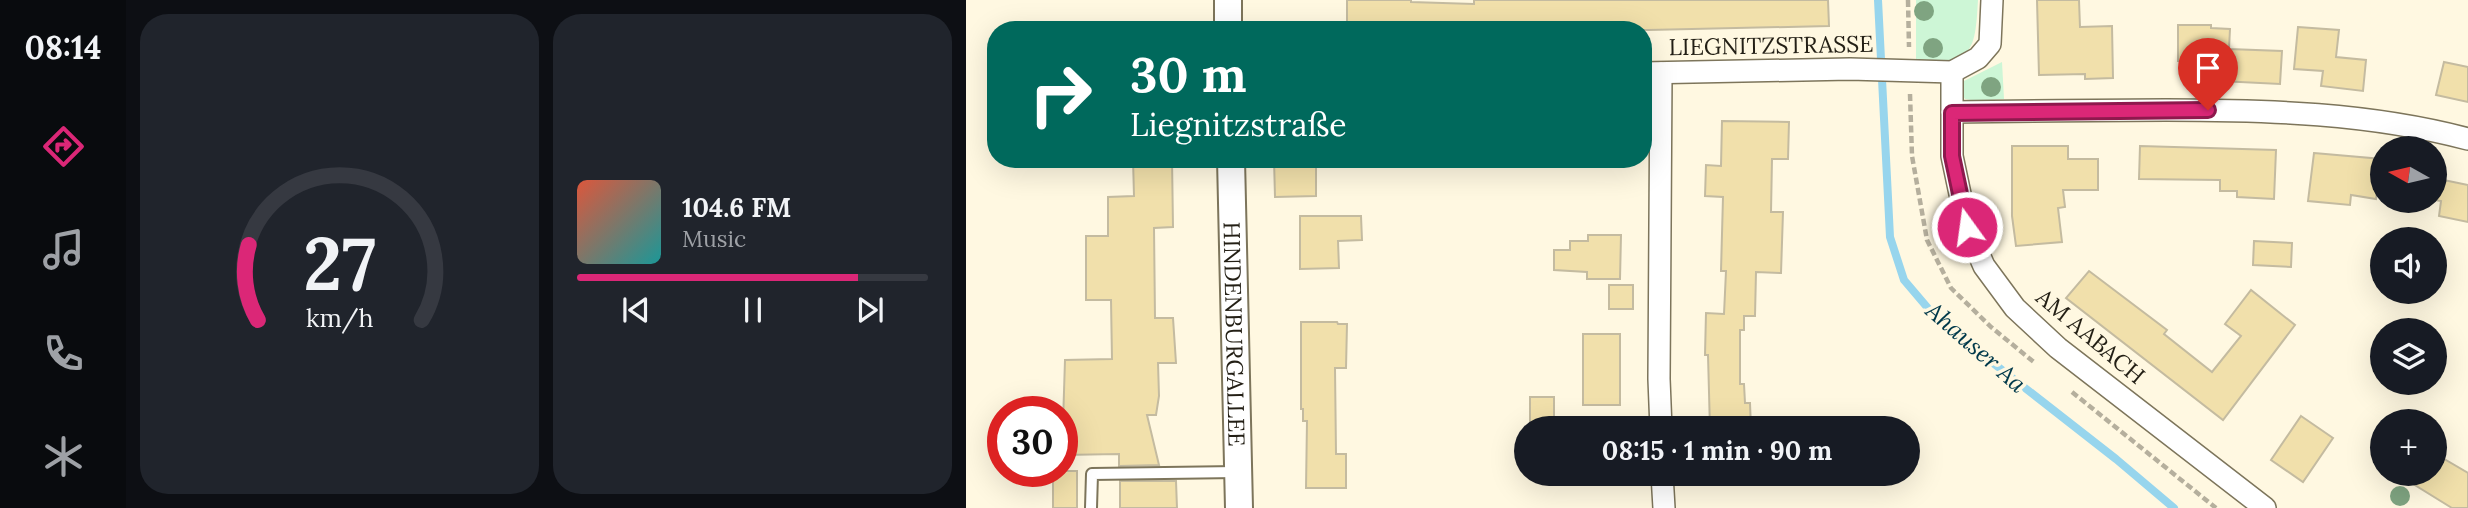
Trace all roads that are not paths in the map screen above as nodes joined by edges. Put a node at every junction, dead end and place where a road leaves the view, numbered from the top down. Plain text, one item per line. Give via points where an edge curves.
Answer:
1 (1227, 0) edge
2 (1992, 0) edge
3 (1228, 21) edge
4 (1952, 72) junction
5 (1652, 73) edge
6 (1952, 113) junction
7 (2468, 139) edge
8 (1231, 168) edge
9 (1660, 416) edge
10 (1238, 472) junction
11 (1663, 486) edge
12 (1091, 508) edge
13 (1238, 508) edge
14 (1664, 508) edge
15 (2265, 508) edge

1 - 3 street
2 - 4 street via 1990,44 1978,58
4 - 5 street, LIEGNITZSTRASSE
4 - 6 street, AM AABACH
5 - 9 street
6 - 7 street via 2258,110 2350,118
6 - 15 street, AM AABACH via 1952,156 1967,227 1984,266 2015,308 2058,348
8 - 10 street, HINDENBURGALLEE
10 - 12 lane via 1092,474
10 - 13 street, HINDENBURGALLEE
11 - 14 street

